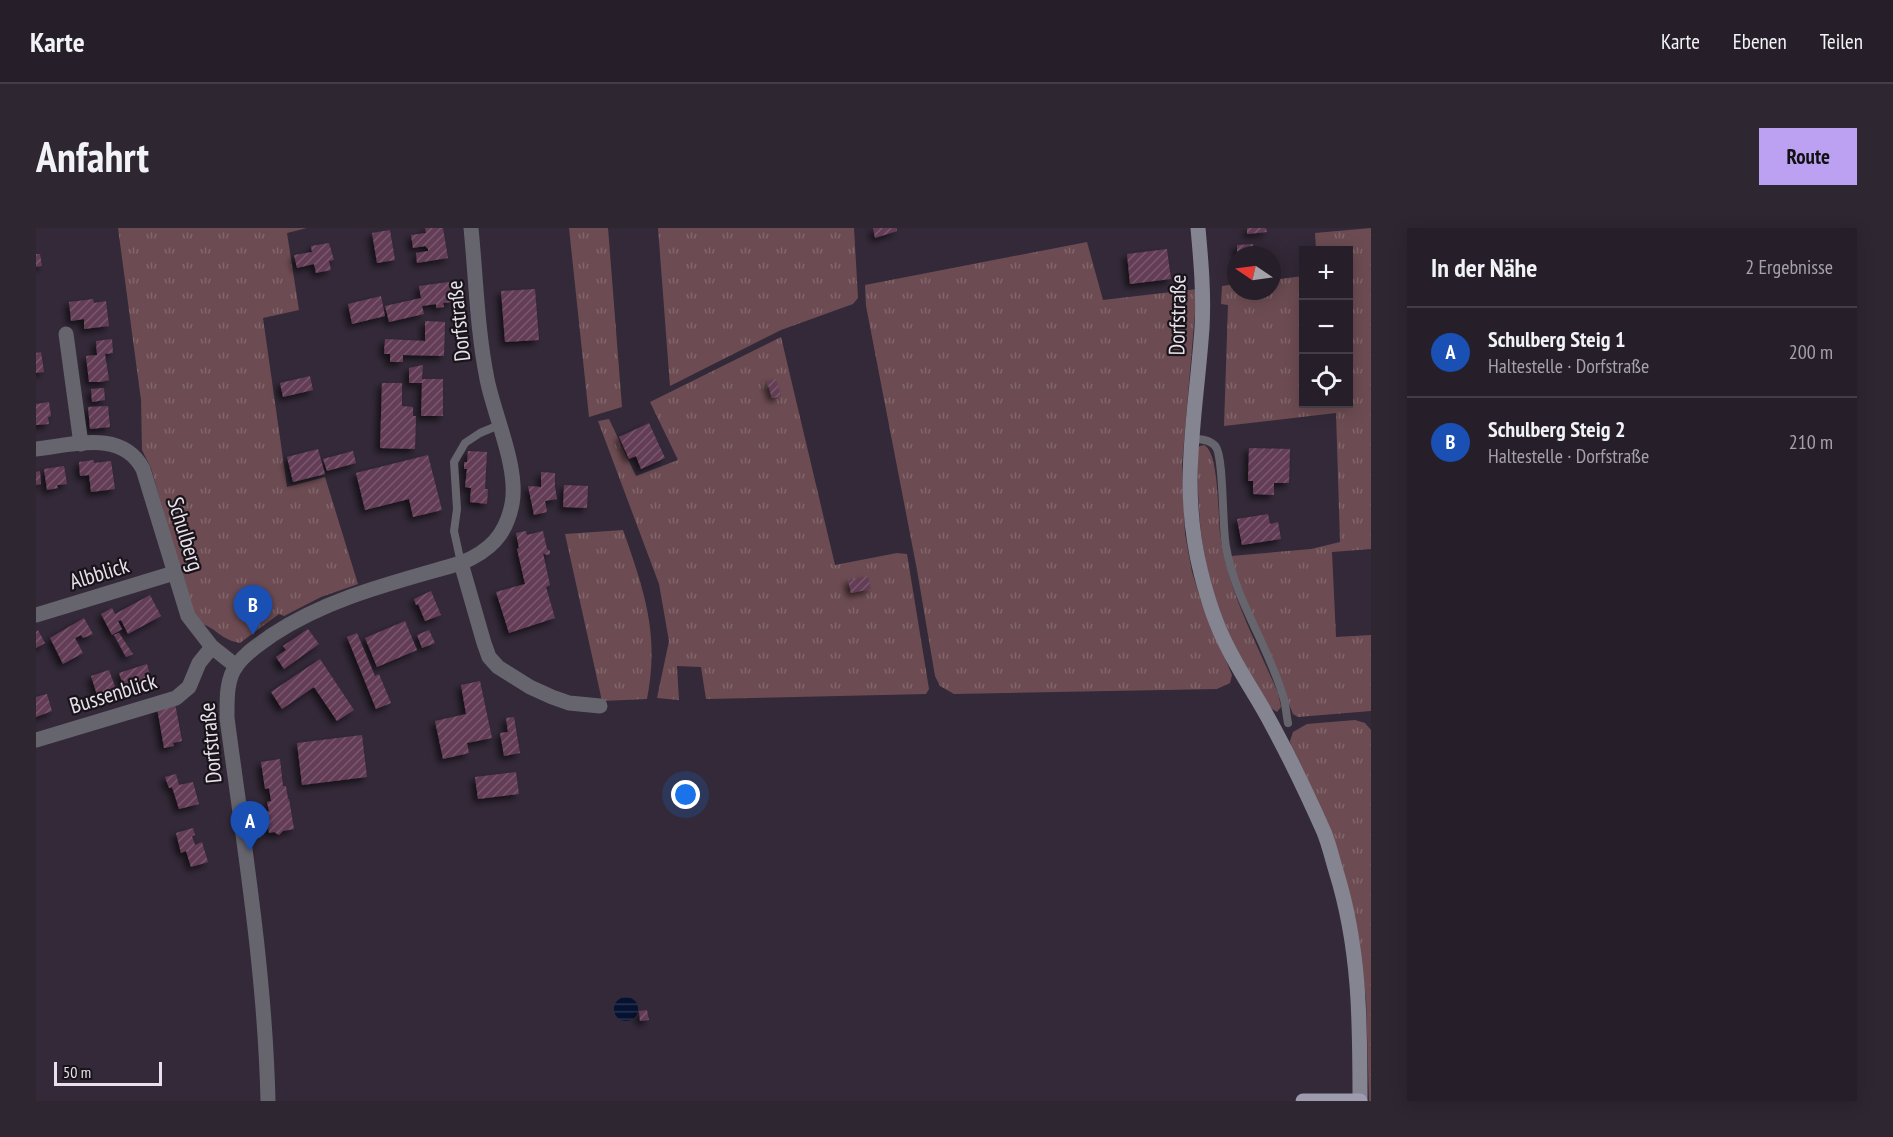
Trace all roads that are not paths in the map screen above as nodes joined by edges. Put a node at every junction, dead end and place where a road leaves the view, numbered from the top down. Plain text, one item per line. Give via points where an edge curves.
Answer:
1 (471, 228) edge
2 (1198, 228) edge
3 (66, 334) dead end
4 (499, 425) junction
5 (1191, 439) junction
6 (81, 444) junction
7 (36, 448) edge
8 (461, 563) junction
9 (174, 573) junction
10 (36, 615) edge
11 (212, 647) junction
12 (236, 666) junction
13 (600, 706) dead end
14 (1288, 723) dead end
15 (36, 740) edge
16 (268, 1101) edge
17 (1304, 1101) edge
18 (1360, 1101) edge

1 - 4 street, Dorfstraße via 480,336
2 - 5 street, Dorfstraße via 1203,298
3 - 6 street
4 - 8 lane via 465,443 454,462 454,531
4 - 8 street, Dorfstraße via 513,486 508,518 501,535 490,546
5 - 14 lane via 1206,440 1216,447 1227,553 1247,614 1284,697
5 - 18 street, Dorfstraße via 1192,531 1212,610 1325,834 1346,900 1360,1014
6 - 7 street, Schulberg
6 - 9 street, Schulberg via 112,443 131,451 138,460
8 - 12 street, Dorfstraße via 317,609 264,641
8 - 13 street via 484,643 498,667 552,697
9 - 10 street, Albblick
9 - 11 street, Schulberg via 188,616
11 - 12 street, Schulberg
11 - 15 street, Bussenblick via 199,663 189,687 176,698
12 - 16 street, Dorfstraße via 226,695 227,718 255,922
17 - 18 main road

